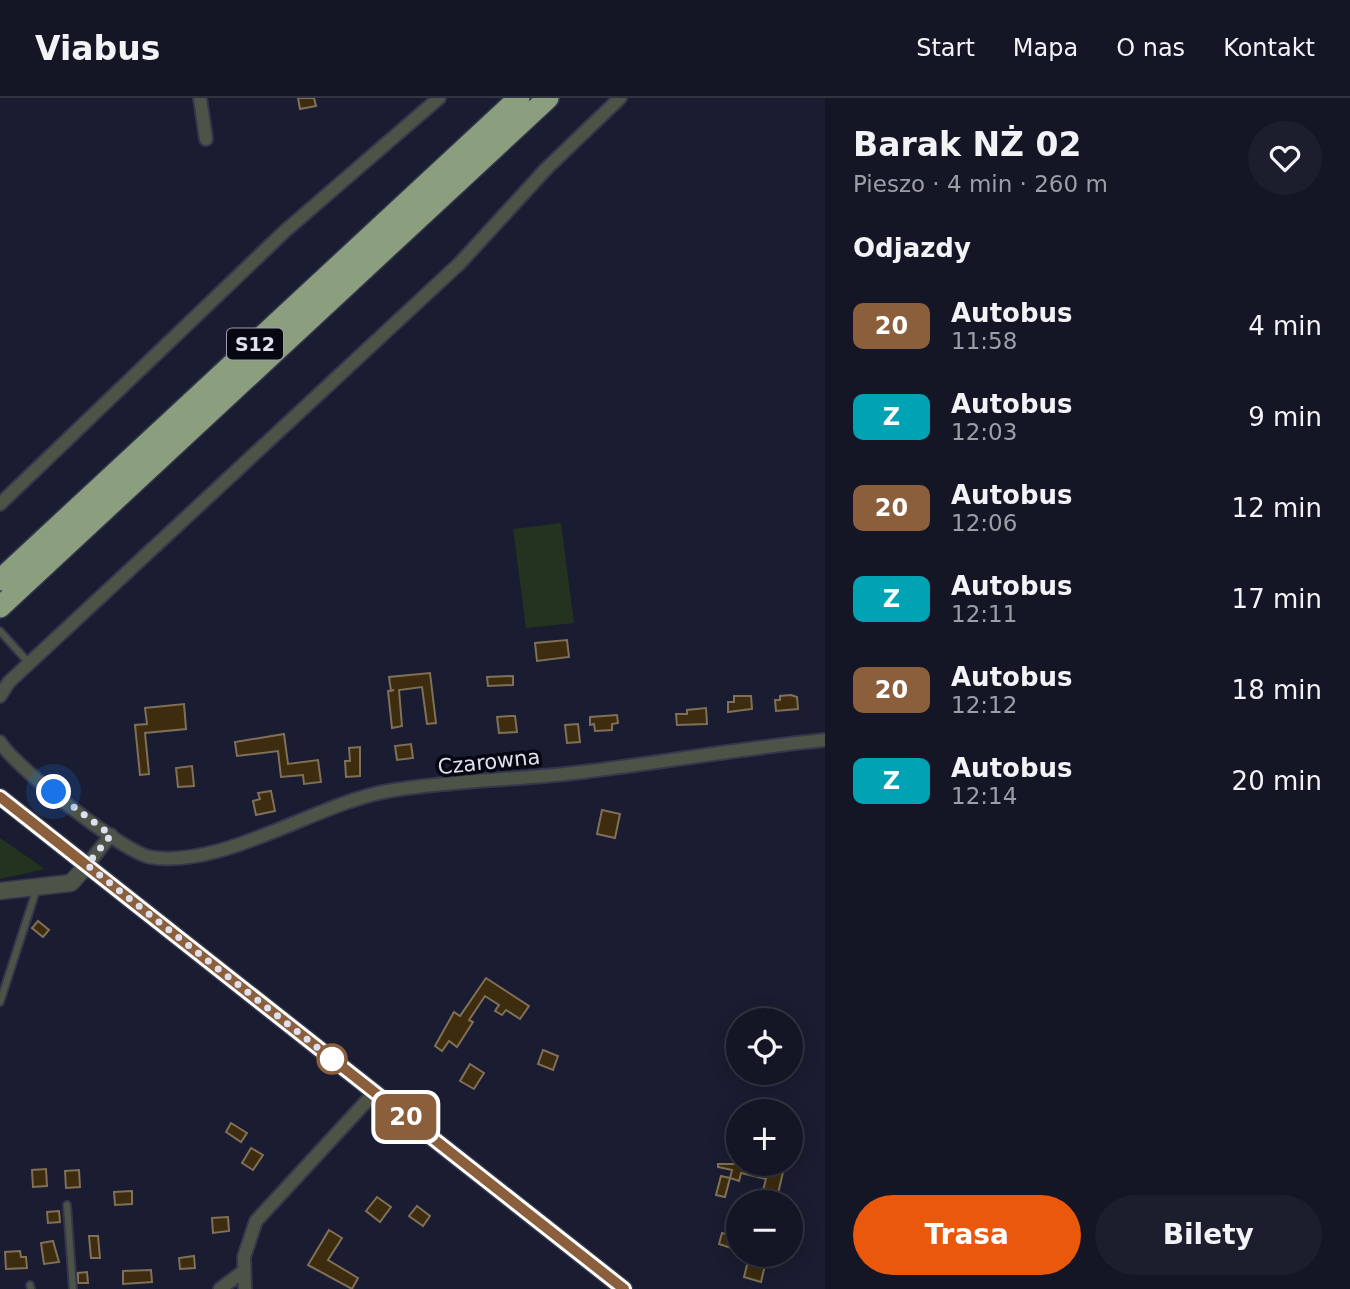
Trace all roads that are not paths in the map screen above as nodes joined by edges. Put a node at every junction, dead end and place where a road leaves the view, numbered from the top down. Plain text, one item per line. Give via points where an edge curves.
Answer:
1 (200, 98) edge
2 (439, 98) edge
3 (519, 98) edge
4 (548, 98) edge
5 (620, 98) edge
6 (206, 139) dead end
7 (0, 504) edge
8 (0, 580) edge
9 (0, 607) edge
10 (0, 631) edge
11 (29, 663) junction
12 (0, 696) edge
13 (825, 740) edge
14 (0, 742) edge
15 (0, 797) edge
16 (111, 835) junction
17 (87, 865) junction
18 (38, 886) junction
19 (0, 891) edge
20 (0, 1002) edge
21 (374, 1092) junction
22 (432, 1106) dead end
23 (415, 1124) junction
24 (66, 1205) dead end
25 (244, 1271) junction
26 (73, 1289) edge
27 (220, 1289) edge
28 (245, 1289) edge
29 (624, 1289) edge

1 - 6 street
2 - 7 street via 285,231
3 - 8 highway, S12
4 - 9 highway, S12
5 - 11 street via 460,262
10 - 11 lane
11 - 12 street
13 - 16 street, Czarowna via 583,772 388,791 192,856 138,853
14 - 16 street via 17,763
15 - 17 street
16 - 17 street
17 - 18 street via 71,883
17 - 21 street
18 - 19 street
18 - 20 lane
21 - 23 street
21 - 25 street via 261,1213 246,1245
22 - 23 lane
23 - 29 street
24 - 26 lane
25 - 27 street
25 - 28 street

